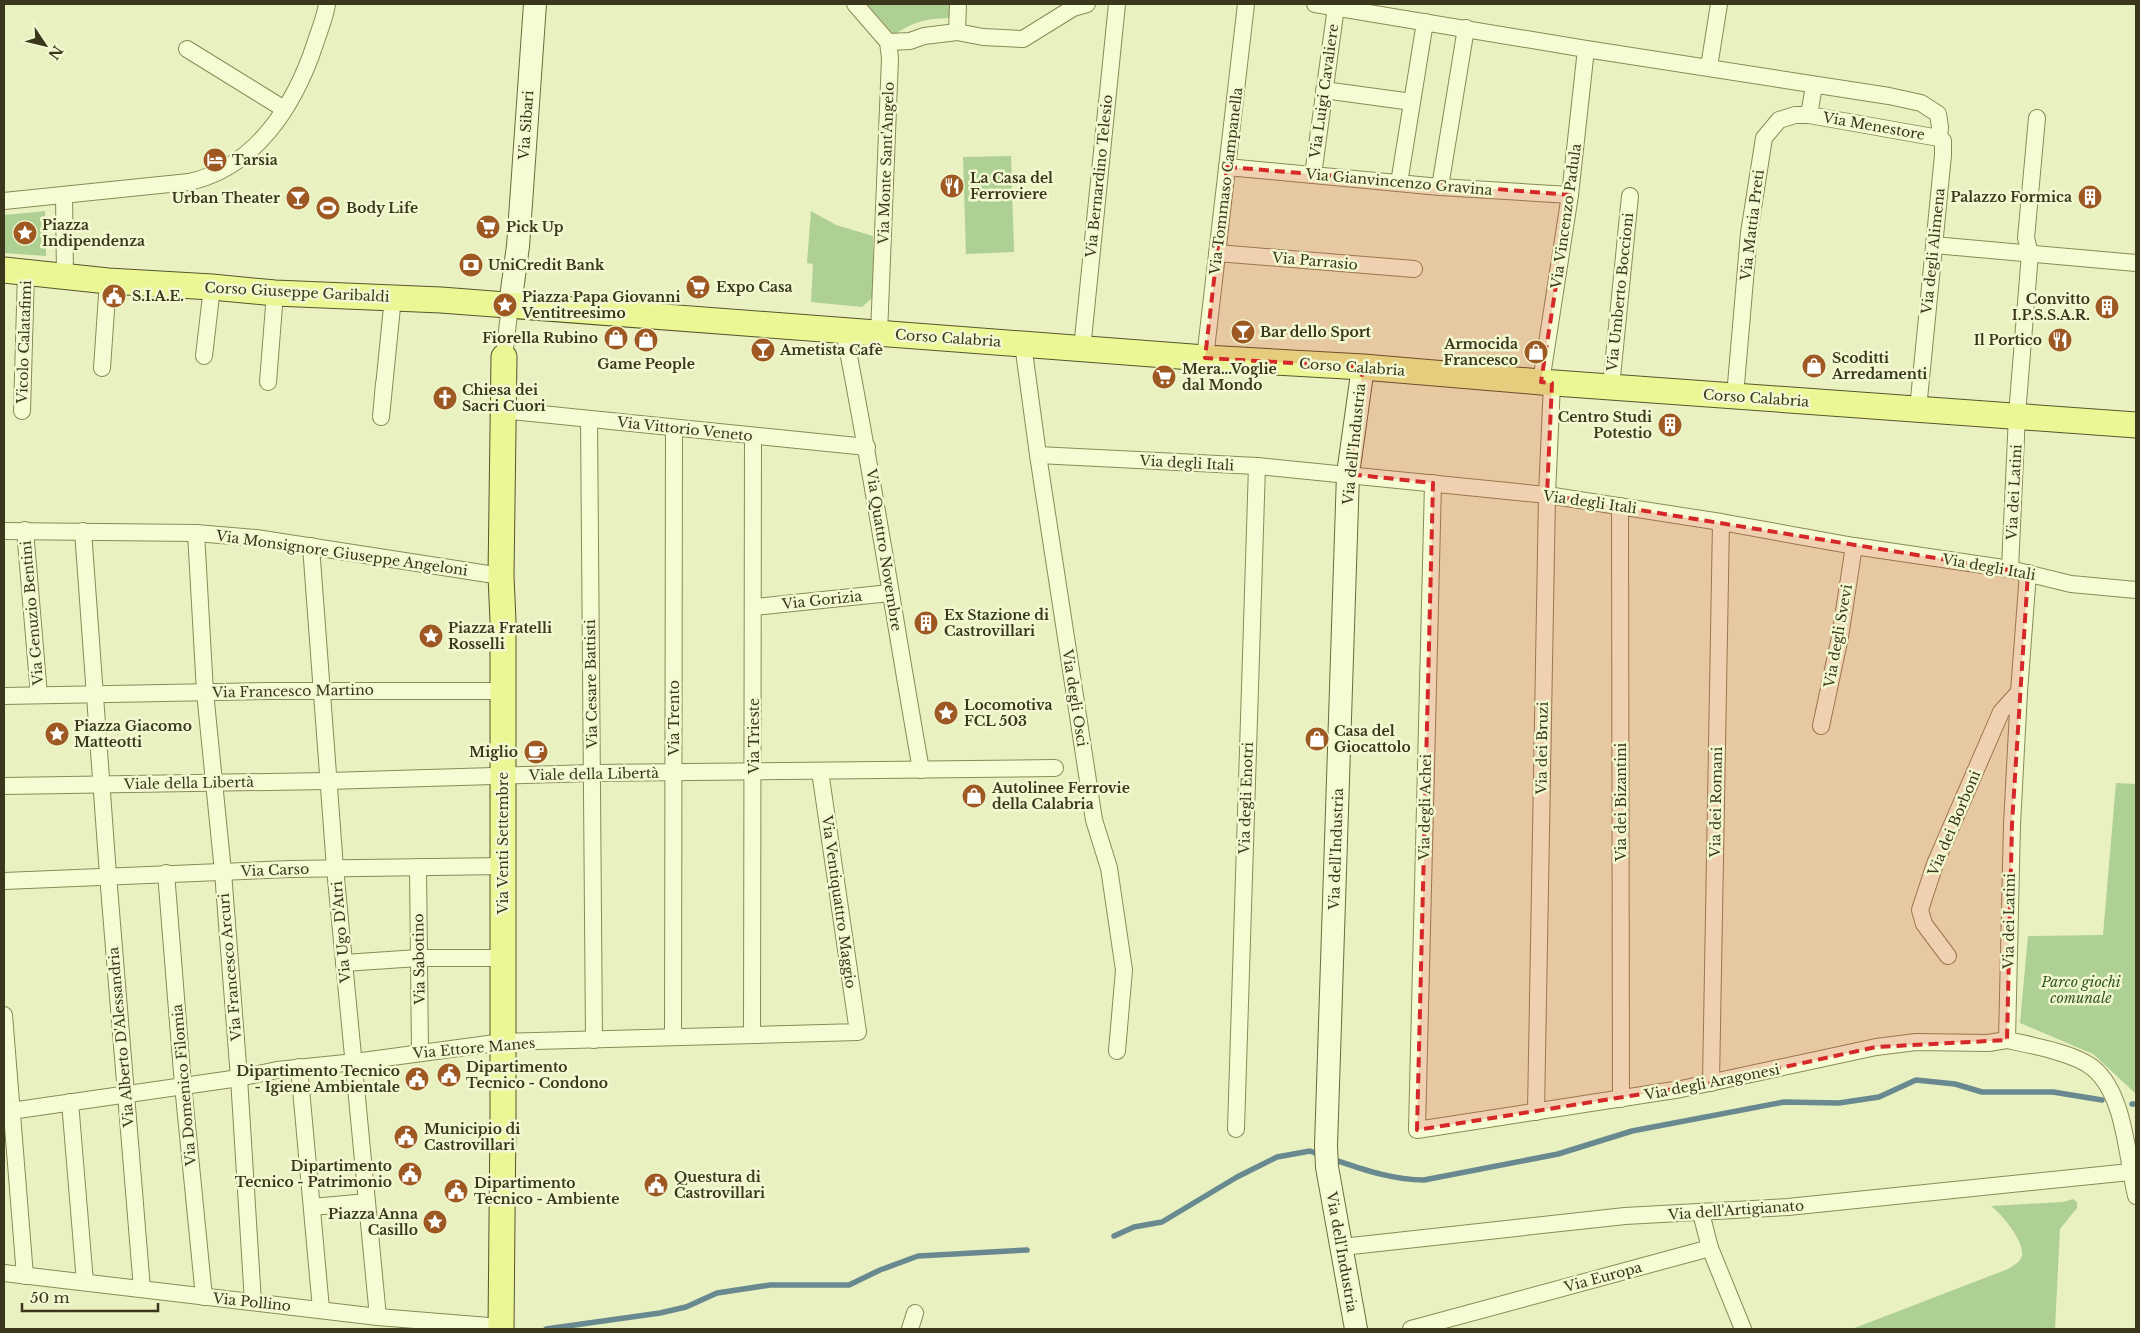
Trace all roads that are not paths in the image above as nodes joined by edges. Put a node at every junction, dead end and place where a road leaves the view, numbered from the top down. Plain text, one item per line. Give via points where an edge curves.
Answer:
1 (327, 4) edge
2 (535, 4) edge
3 (856, 4) edge
4 (958, 4) edge
5 (1117, 4) edge
6 (1246, 4) edge
7 (1315, 4) edge
8 (1714, 4) edge
9 (1077, 5) edge
10 (1336, 7) junction
11 (1425, 22) junction
12 (1466, 28) junction
13 (957, 32) junction
14 (888, 42) junction
15 (187, 49) dead end
16 (1586, 49) junction
17 (1709, 67) junction
18 (1814, 86) junction
19 (1324, 90) junction
20 (1412, 102) junction
21 (284, 109) junction
22 (1809, 115) junction
23 (2037, 118) dead end
24 (1939, 138) junction
25 (1227, 167) junction
26 (1313, 175) junction
27 (1399, 183) junction
28 (1440, 187) junction
29 (64, 195) junction
30 (1570, 195) junction
31 (1630, 196) dead end
32 (4, 201) edge
33 (1934, 245) junction
34 (1217, 252) junction
35 (2030, 252) junction
36 (2136, 263) edge
37 (1414, 269) dead end
38 (15, 271) edge
39 (65, 277) junction
40 (108, 281) junction
41 (212, 287) junction
42 (275, 293) junction
43 (393, 297) junction
44 (510, 305) junction
45 (844, 331) junction
46 (879, 334) junction
47 (1023, 344) junction
48 (1082, 348) junction
49 (204, 356) dead end
50 (504, 358) joint
51 (1205, 358) junction
52 (1363, 367) junction
53 (102, 368) dead end
54 (268, 382) dead end
55 (384, 383) dead end
56 (1547, 383) junction
57 (1611, 387) junction
58 (1735, 396) junction
59 (1918, 409) junction
60 (502, 410) junction
61 (22, 411) dead end
62 (2017, 415) junction
63 (589, 419) junction
64 (2136, 425) edge
65 (674, 429) junction
66 (753, 437) junction
67 (867, 447) junction
68 (1038, 455) junction
69 (1257, 466) junction
70 (1348, 474) junction
71 (1433, 483) junction
72 (1546, 496) junction
73 (1620, 506) junction
74 (1721, 522) junction
75 (26, 530) junction
76 (4, 531) edge
77 (83, 531) junction
78 (196, 533) junction
79 (311, 546) junction
80 (1854, 546) junction
81 (2010, 569) junction
82 (2028, 573) junction
83 (501, 576) junction
84 (2136, 590) edge
85 (890, 593) junction
86 (754, 607) junction
87 (322, 691) junction
88 (503, 691) junction
89 (205, 692) junction
90 (2018, 692) junction
91 (90, 694) junction
92 (39, 695) junction
93 (4, 696) edge
94 (1821, 726) dead end
95 (1055, 768) dead end
96 (921, 770) junction
97 (820, 771) junction
98 (754, 772) junction
99 (592, 773) junction
100 (674, 773) junction
101 (503, 776) junction
102 (328, 781) junction
103 (214, 782) junction
104 (94, 784) junction
105 (4, 786) edge
106 (503, 866) junction
107 (418, 867) junction
108 (335, 868) junction
109 (223, 872) junction
110 (166, 873) junction
111 (108, 876) junction
112 (4, 881) edge
113 (1948, 956) dead end
114 (418, 958) junction
115 (502, 958) junction
116 (344, 963) junction
117 (4, 1015) edge
118 (858, 1032) joint
119 (752, 1035) junction
120 (673, 1037) junction
121 (594, 1040) junction
122 (2006, 1040) junction
123 (503, 1042) junction
124 (1117, 1051) dead end
125 (420, 1052) junction
126 (354, 1062) junction
127 (299, 1067) junction
128 (240, 1078) junction
129 (1711, 1083) junction
130 (184, 1085) junction
131 (126, 1094) junction
132 (1621, 1098) junction
133 (70, 1102) junction
134 (7, 1112) edge
135 (1536, 1112) junction
136 (1236, 1129) dead end
137 (1417, 1130) joint
138 (2130, 1172) junction
139 (2136, 1196) edge
140 (367, 1202) junction
141 (312, 1207) junction
142 (1701, 1213) junction
143 (1342, 1247) junction
144 (1710, 1248) junction
145 (4, 1273) edge
146 (25, 1276) junction
147 (85, 1282) junction
148 (142, 1289) junction
149 (204, 1297) junction
150 (253, 1302) junction
151 (321, 1309) junction
152 (915, 1313) dead end
153 (378, 1317) junction
154 (407, 1324) edge
155 (501, 1328) edge
156 (910, 1329) edge
157 (1356, 1329) edge
158 (1411, 1329) edge
159 (1743, 1329) edge

1 - 21 street via 306,70
2 - 44 street, Via Sibari via 518,246
3 - 14 street
4 - 13 street
5 - 48 street, Via Bernardino Telesio
6 - 25 street, Via Tommaso Campanella
7 - 10 street
8 - 17 street
9 - 13 street via 1023,39
10 - 11 street
10 - 19 street, Via Luigi Cavaliere
11 - 12 street
11 - 20 street
12 - 16 street
12 - 28 street
13 - 14 street
14 - 46 street, Via Monte Sant'Angelo
15 - 21 street
16 - 17 street
16 - 30 street, Via Vincenzo Padula
17 - 18 street
18 - 22 street
18 - 24 street, Via degli Alimena via 1921,103 1938,114
19 - 20 street
19 - 26 street, Via Luigi Cavaliere
20 - 27 street
21 - 29 street via 267,134 245,156 206,178
22 - 24 street, Via Menestore
22 - 58 street, Via Mattia Preti via 1779,120 1764,138 1749,233
23 - 35 street, Via dei Latini via 2026,238
24 - 33 street, Via degli Alimena via 1943,141 1943,155
25 - 26 street, Via Gianvincenzo Gravina
25 - 34 street, Via Tommaso Campanella
26 - 27 street, Via Gianvincenzo Gravina
27 - 28 street, Via Gianvincenzo Gravina
28 - 30 street, Via Gianvincenzo Gravina
29 - 32 street
29 - 39 street
30 - 56 street, Via Vincenzo Padula
31 - 57 street, Via Umberto Boccioni
33 - 35 street
33 - 59 street, Via degli Alimena
34 - 37 street, Via Parrasio
34 - 51 street, Via Tommaso Campanella
35 - 36 street
35 - 62 street, Via dei Latini
38 - 39 main road, Corso Giuseppe Garibaldi
38 - 61 street, Vicolo Calatafimi
39 - 40 main road, Corso Giuseppe Garibaldi
40 - 41 main road, Corso Giuseppe Garibaldi
40 - 53 street
41 - 42 main road, Corso Giuseppe Garibaldi
41 - 49 street
42 - 43 main road, Corso Giuseppe Garibaldi
42 - 54 street
43 - 44 main road, Corso Giuseppe Garibaldi
43 - 55 street via 381,417
44 - 45 main road, Corso Calabria
44 - 50 street
45 - 46 main road, Corso Calabria
45 - 67 street, Via Quattro Novembre
46 - 47 main road, Corso Calabria
47 - 48 main road, Corso Calabria
47 - 68 street, Via degli Osci
48 - 51 main road, Corso Calabria
50 - 60 main road, Via Venti Settembre
51 - 52 main road, Corso Calabria
52 - 56 main road, Corso Calabria
52 - 70 street, Via dell'Industria
56 - 57 main road, Corso Calabria
56 - 72 street, Via dei Bruzi
57 - 58 main road, Corso Calabria
58 - 59 main road, Corso Calabria
59 - 62 main road, Corso Calabria
60 - 63 street, Via Vittorio Veneto
60 - 83 main road, Via Venti Settembre
62 - 64 main road, Corso Calabria
62 - 81 street, Via dei Latini
63 - 65 street, Via Vittorio Veneto
63 - 99 street, Via Cesare Battisti
65 - 66 street, Via Vittorio Veneto
65 - 100 street, Via Trento
66 - 67 street, Via Vittorio Veneto
66 - 86 street, Via Trieste
67 - 85 street, Via Quattro Novembre
68 - 69 street, Via degli Itali
68 - 124 street, Via degli Osci via 1094,820 1109,868 1124,970
69 - 70 street, Via degli Itali
69 - 136 street, Via degli Enotri
70 - 71 street, Via degli Itali
70 - 143 street, Via dell'Industria via 1326,1156
71 - 72 street, Via degli Itali
71 - 137 street, Via degli Achei
72 - 73 street, Via degli Itali
72 - 135 street, Via dei Bruzi
73 - 74 street, Via degli Itali
73 - 132 street, Via dei Bizantini
74 - 80 street, Via degli Itali
74 - 129 street, Via dei Romani
75 - 76 street, Via Monsignore Giuseppe Angeloni
75 - 77 street, Via Monsignore Giuseppe Angeloni
75 - 92 street, Via Genuzio Bentini
77 - 78 street, Via Monsignore Giuseppe Angeloni
77 - 91 street
78 - 79 street, Via Monsignore Giuseppe Angeloni
78 - 89 street, Via Francesco Arcuri
79 - 83 street, Via Monsignore Giuseppe Angeloni
79 - 87 street, Via Ugo D'Atri
80 - 81 street, Via degli Itali
80 - 94 street, Via degli Svevi via 1840,637
81 - 82 street, Via degli Itali
82 - 84 street, Via degli Itali via 2070,584
82 - 90 street, Via dei Latini
83 - 88 main road, Via Venti Settembre
85 - 86 street, Via Gorizia
85 - 96 street, Via Quattro Novembre
86 - 98 street, Via Trieste
87 - 88 street, Via Francesco Martino
87 - 89 street, Via Francesco Martino
87 - 102 street, Via Ugo D'Atri
88 - 101 main road, Via Venti Settembre
89 - 91 street, Via Francesco Martino
89 - 103 street, Via Francesco Arcuri
90 - 113 street, Via dei Borboni via 2001,712 1935,864 1920,910 1924,924
90 - 122 street, Via dei Latini
91 - 92 street
91 - 104 street
92 - 93 street
95 - 96 street, Viale della Libertà
96 - 97 street, Viale della Libertà
97 - 98 street, Viale della Libertà
97 - 118 street, Via Ventiquattro Maggio
98 - 100 street, Viale della Libertà
98 - 119 street, Via Trieste
99 - 100 street, Viale della Libertà
99 - 101 street, Viale della Libertà
99 - 121 street, Via Cesare Battisti
100 - 120 street, Via Trento
101 - 102 street, Viale della Libertà
101 - 106 main road, Via Venti Settembre
102 - 103 street, Viale della Libertà
102 - 108 street, Via Ugo D'Atri
103 - 104 street, Viale della Libertà
103 - 109 street, Via Francesco Arcuri
104 - 105 street
104 - 111 street, Via Alberto D'Alessandria
106 - 107 street, Via Carso
106 - 115 main road, Via Venti Settembre
107 - 108 street, Via Carso
107 - 114 street, Via Sabotino
108 - 109 street, Via Carso
108 - 116 street, Via Ugo D'Atri
109 - 110 street, Via Carso
109 - 128 street, Via Francesco Arcuri
110 - 111 street, Via Carso
110 - 130 street, Via Domenico Filomia
111 - 112 street, Via Carso
111 - 131 street, Via Alberto D'Alessandria
114 - 115 street
114 - 116 street
114 - 125 street, Via Sabotino
115 - 123 main road, Via Venti Settembre
116 - 126 street, Via Ugo D'Atri
117 - 134 street
118 - 119 street, Via Ettore Manes
119 - 120 street, Via Ettore Manes
120 - 121 street, Via Ettore Manes
121 - 123 street, Via Ettore Manes
122 - 129 street, Via degli Aragonesi via 1988,1043 1916,1042 1876,1047
122 - 138 street via 2064,1054 2093,1068 2109,1087 2120,1117
123 - 125 street, Via Ettore Manes
123 - 155 main road, Via Venti Settembre
125 - 126 street, Via Ettore Manes
126 - 127 street, Via Ettore Manes
126 - 140 street, Via Ugo D'Atri
127 - 128 street, Via Ettore Manes
127 - 141 street
128 - 130 street, Via Ettore Manes
128 - 150 street, Via Francesco Arcuri
129 - 132 street, Via degli Aragonesi
130 - 131 street, Via Ettore Manes
130 - 149 street, Via Domenico Filomia
131 - 133 street, Via Ettore Manes
131 - 148 street, Via Alberto D'Alessandria
132 - 135 street, Via degli Aragonesi
133 - 134 street, Via Ettore Manes
133 - 147 street
134 - 146 street
135 - 137 street, Via degli Aragonesi
138 - 139 street
138 - 142 street, Via dell'Artigianato
140 - 141 street
140 - 153 street, Via Ugo D'Atri
141 - 151 street
142 - 143 street, Via dell'Artigianato via 1625,1216
142 - 144 street
143 - 157 street, Via dell'Industria
144 - 158 street, Via Europa
144 - 159 street
145 - 146 street, Via Pollino
146 - 147 street, Via Pollino
147 - 148 street, Via Pollino
148 - 149 street, Via Pollino
149 - 150 street, Via Pollino
150 - 151 street, Via Pollino
151 - 153 street, Via Pollino
152 - 156 street
153 - 154 street, Via Pollino
154 - 155 street, Via Pollino

